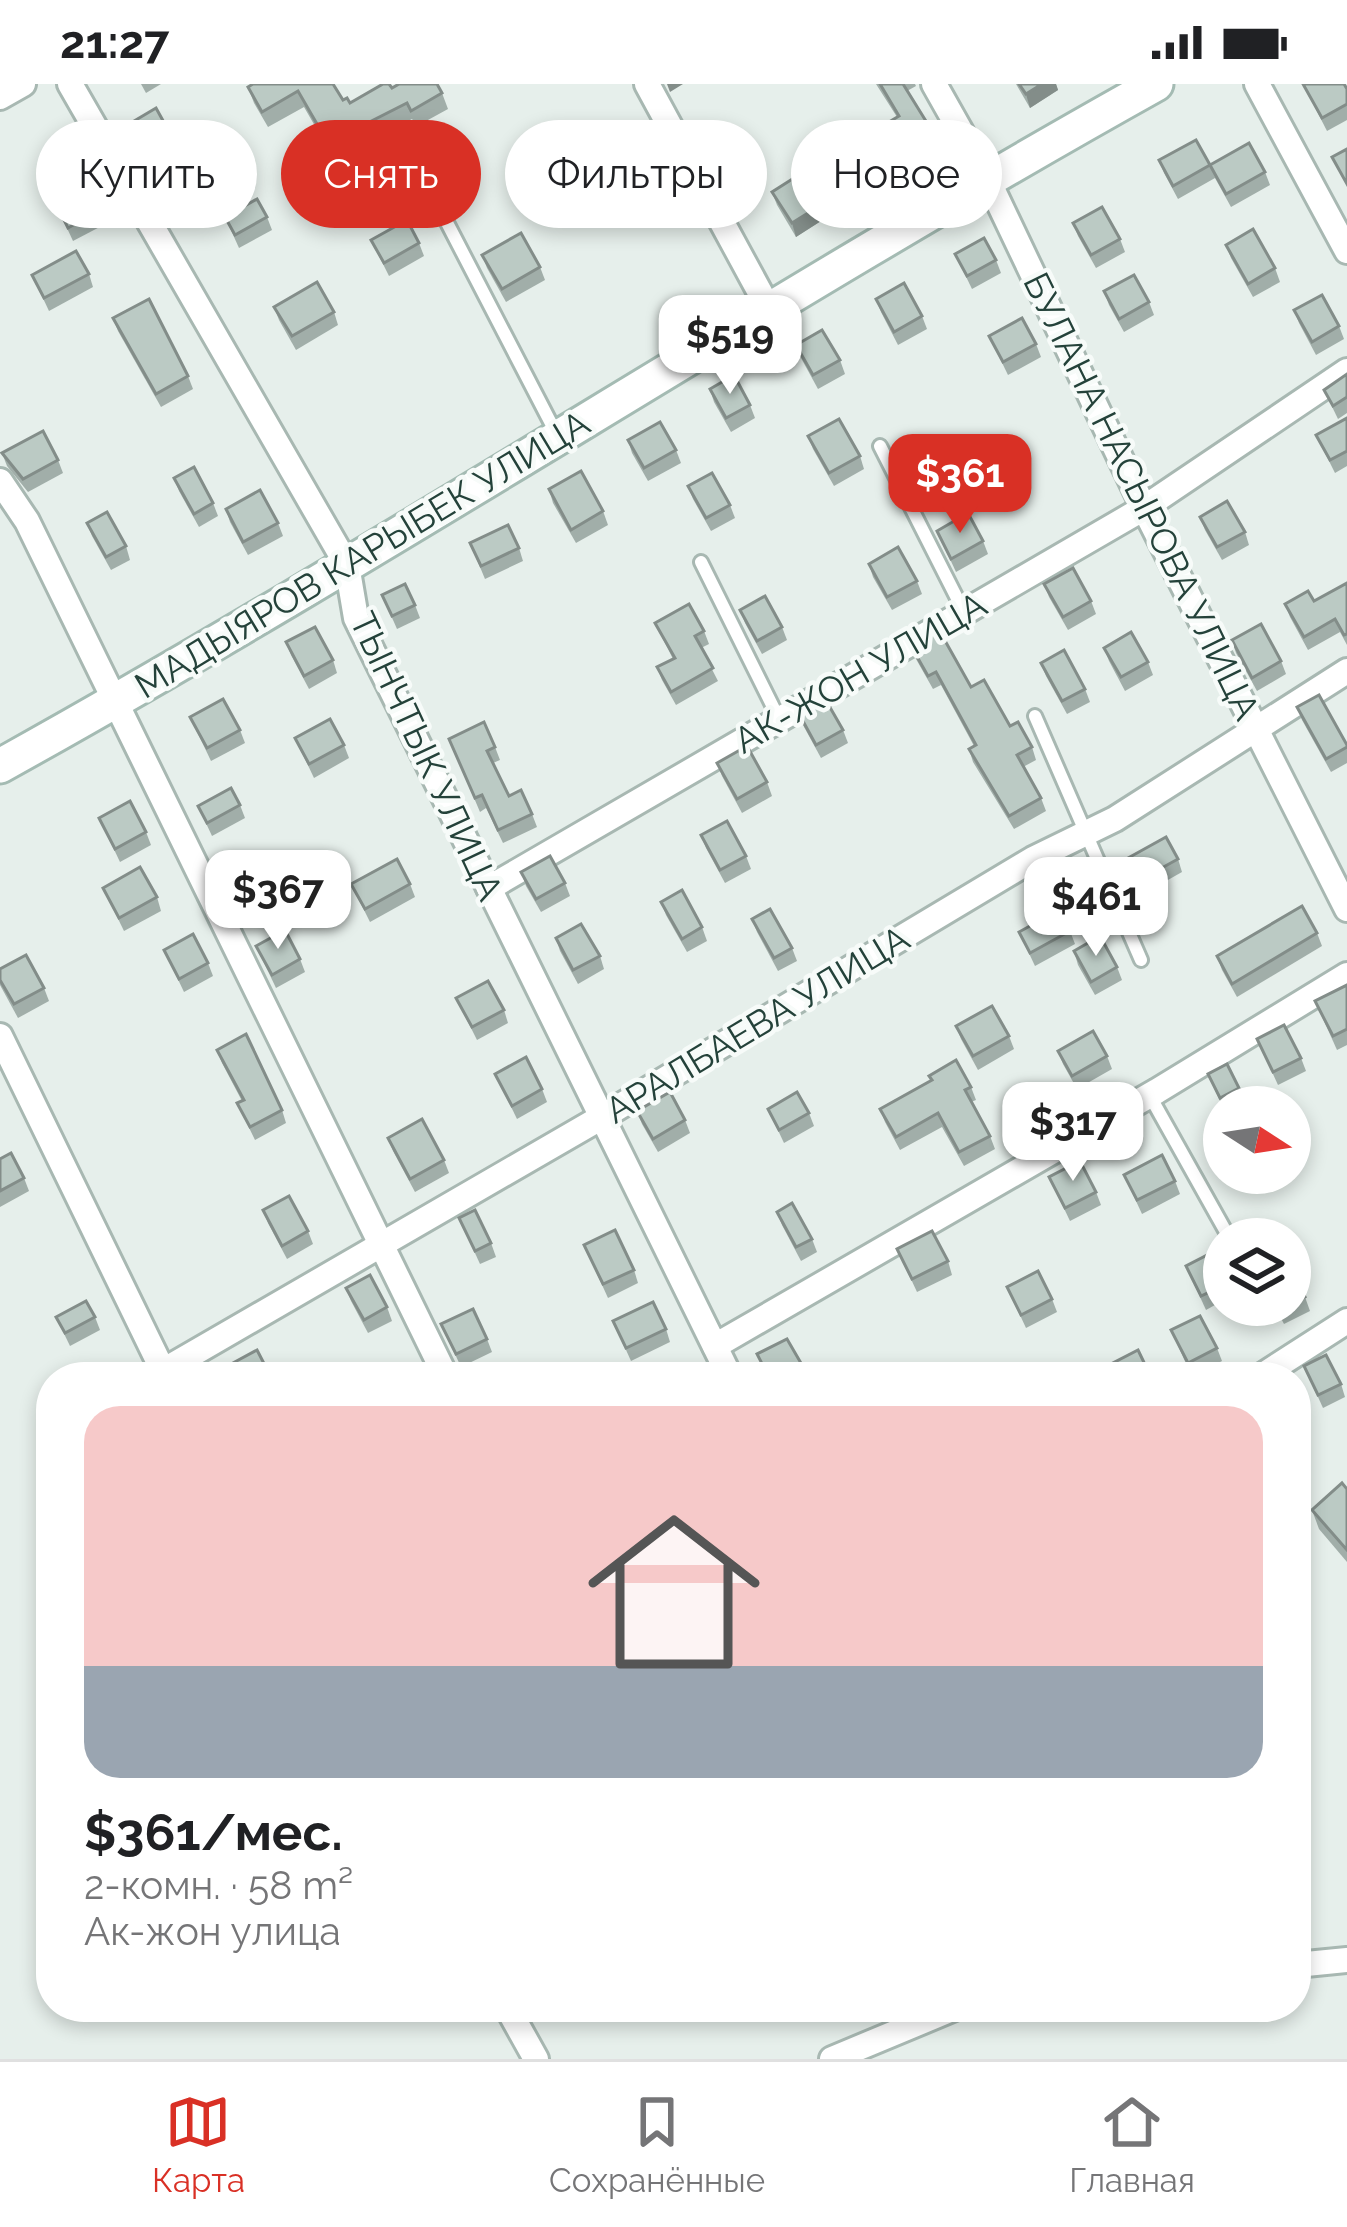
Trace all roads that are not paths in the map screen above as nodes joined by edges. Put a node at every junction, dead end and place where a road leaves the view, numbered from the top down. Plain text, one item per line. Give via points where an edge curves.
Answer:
1 (23, 84) edge
2 (70, 84) edge
3 (646, 84) edge
4 (934, 84) edge
5 (1156, 84) edge
6 (1257, 84) edge
7 (0, 97) edge
8 (954, 120) edge
9 (1002, 170) edge
10 (1002, 210) edge
11 (450, 228) edge
12 (904, 228) edge
13 (1347, 251) edge
14 (769, 309) junction
15 (1347, 371) edge
16 (558, 437) junction
17 (880, 446) dead end
18 (0, 481) edge
19 (1144, 508) junction
20 (701, 562) dead end
21 (347, 566) junction
22 (964, 612) junction
23 (1347, 671) edge
24 (115, 702) junction
25 (1034, 716) dead end
26 (779, 719) junction
27 (1256, 729) junction
28 (0, 766) edge
29 (1088, 832) junction
30 (489, 888) junction
31 (1347, 909) edge
32 (1141, 959) dead end
33 (1347, 975) edge
34 (0, 1036) edge
35 (1150, 1096) junction
36 (602, 1117) junction
37 (1218, 1218) edge
38 (381, 1245) junction
39 (1347, 1321) edge
40 (715, 1346) junction
41 (159, 1362) edge
42 (185, 1362) edge
43 (439, 1362) edge
44 (723, 1362) edge
45 (1283, 1362) edge
46 (1347, 1960) edge
47 (1311, 1964) edge
48 (515, 2022) edge
49 (921, 2022) edge
50 (536, 2059) edge
51 (832, 2059) edge

1 - 7 street
2 - 21 street, ТЫНЧТЫК УЛИЦА
3 - 14 street
4 - 8 street, БУЛАНА НАСЫРОВА УЛИЦА
5 - 9 street, МАДЫЯРОВ КАРЫБЕК УЛИЦА
6 - 13 street
10 - 19 street, БУЛАНА НАСЫРОВА УЛИЦА
11 - 16 lane
12 - 14 street, МАДЫЯРОВ КАРЫБЕК УЛИЦА
14 - 16 street, МАДЫЯРОВ КАРЫБЕК УЛИЦА
15 - 19 street, АК-ЖОН УЛИЦА
16 - 21 street, МАДЫЯРОВ КАРЫБЕК УЛИЦА
17 - 22 lane
18 - 24 street
19 - 22 street, АК-ЖОН УЛИЦА
19 - 27 street, БУЛАНА НАСЫРОВА УЛИЦА
20 - 26 lane
21 - 24 street, МАДЫЯРОВ КАРЫБЕК УЛИЦА
21 - 30 street, ТЫНЧТЫК УЛИЦА via 356,619
22 - 26 street, АК-ЖОН УЛИЦА
23 - 27 street, АРАЛБАЕВА УЛИЦА
24 - 28 street, МАДЫЯРОВ КАРЫБЕК УЛИЦА
24 - 38 street
25 - 29 lane
26 - 30 street, АК-ЖОН УЛИЦА
27 - 29 street, АРАЛБАЕВА УЛИЦА
27 - 31 street, БУЛАНА НАСЫРОВА УЛИЦА
29 - 32 lane
29 - 36 street, АРАЛБАЕВА УЛИЦА
30 - 36 street, ТЫНЧТЫК УЛИЦА
33 - 35 street
34 - 41 street
35 - 37 lane
35 - 40 street
36 - 38 street, АРАЛБАЕВА УЛИЦА
36 - 40 street, ТЫНЧТЫК УЛИЦА
38 - 42 street, АРАЛБАЕВА УЛИЦА
38 - 43 street
39 - 45 street
40 - 44 street, ТЫНЧТЫК УЛИЦА
46 - 47 street
48 - 50 street
49 - 51 street

